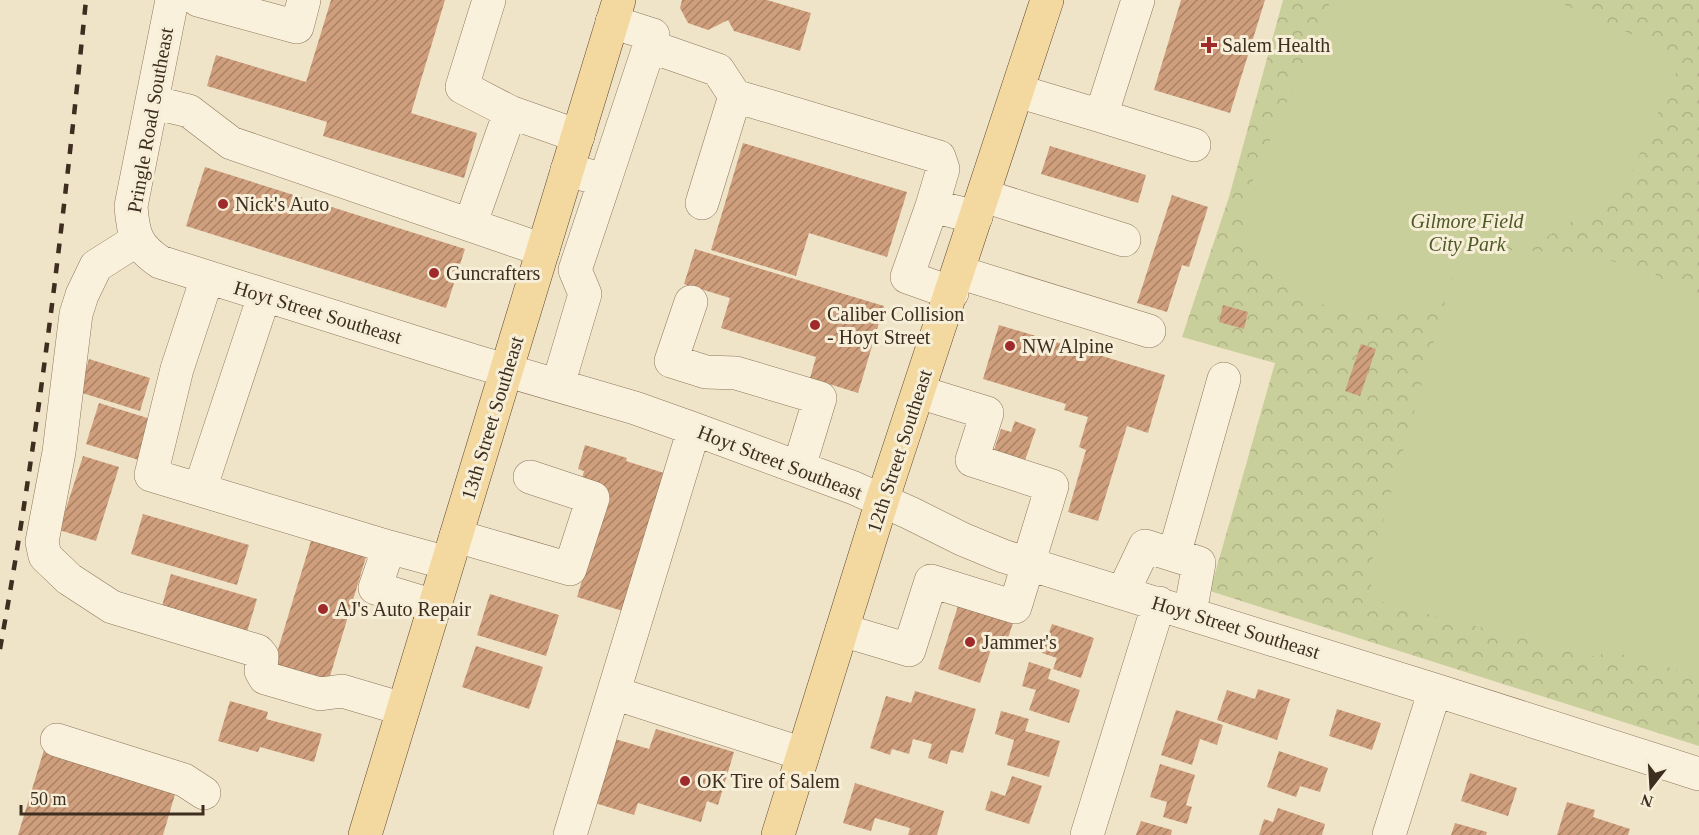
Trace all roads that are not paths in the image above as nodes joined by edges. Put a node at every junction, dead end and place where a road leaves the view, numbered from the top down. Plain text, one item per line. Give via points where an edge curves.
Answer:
1 (171, 0) edge
2 (198, 0) edge
3 (304, 0) edge
4 (489, 0) edge
5 (1047, 0) edge
6 (1138, 0) edge
7 (616, 11) edge
8 (649, 46) junction
9 (1018, 91) junction
10 (735, 96) junction
11 (152, 102) junction
12 (510, 112) junction
13 (1101, 116) junction
14 (578, 136) junction
15 (1194, 145) dead end
16 (567, 170) junction
17 (605, 180) junction
18 (702, 203) dead end
19 (932, 206) junction
20 (980, 207) junction
21 (470, 225) junction
22 (137, 240) junction
23 (1124, 240) dead end
24 (543, 250) junction
25 (207, 278) junction
26 (955, 283) junction
27 (264, 296) junction
28 (691, 302) dead end
29 (1149, 331) dead end
30 (506, 370) junction
31 (1224, 379) dead end
32 (558, 386) junction
33 (919, 392) junction
34 (694, 429) junction
35 (799, 467) junction
36 (530, 477) dead end
37 (200, 489) junction
38 (882, 501) junction
39 (962, 539) junction
40 (388, 547) junction
41 (452, 550) junction
42 (1174, 555) junction
43 (1028, 564) junction
44 (948, 586) junction
45 (1123, 592) junction
46 (1159, 603) junction
47 (434, 606) junction
48 (1190, 613) junction
49 (842, 630) junction
50 (1435, 690) junction
51 (614, 693) junction
52 (403, 709) junction
53 (57, 740) dead end
54 (803, 754) junction
55 (1699, 774) edge
56 (204, 793) dead end
57 (364, 835) edge
58 (570, 835) edge
59 (778, 835) edge
60 (1087, 835) edge
61 (1389, 835) edge

1 - 11 street, Pringle Road Southeast
2 - 3 street via 297,27
4 - 12 street via 462,87
5 - 9 main road, 12th Street Southeast
6 - 13 street
7 - 8 street via 652,34
7 - 14 main road, 13th Street Southeast
8 - 10 street via 718,70
8 - 17 street
9 - 13 street
9 - 20 main road, 12th Street Southeast
10 - 18 street
10 - 19 street via 939,157 943,169
11 - 21 street via 189,111 231,143
11 - 22 street, Pringle Road Southeast via 131,206
12 - 14 street
12 - 21 street
13 - 15 street
14 - 16 main road, 13th Street Southeast
16 - 17 street
16 - 24 main road, 13th Street Southeast
17 - 32 street via 575,270 585,294
19 - 20 street
19 - 26 street via 907,277
20 - 23 street
20 - 26 main road, 12th Street Southeast
21 - 24 street
22 - 25 street, Hoyt Street Southeast via 146,253 160,262
22 - 52 street via 96,266 76,314 42,542 45,556 69,579 112,607 258,651 265,678 320,694 342,691
24 - 30 main road, 13th Street Southeast
25 - 27 street, Hoyt Street Southeast
25 - 37 street via 177,369 151,475
26 - 29 street
26 - 33 main road, 12th Street Southeast
27 - 30 street, Hoyt Street Southeast
27 - 37 street
28 - 35 street via 671,361 706,372 736,373 820,398
30 - 32 street, Hoyt Street Southeast
30 - 41 main road, 13th Street Southeast
31 - 42 street
32 - 34 street, Hoyt Street Southeast
33 - 38 main road, 12th Street Southeast
33 - 43 street via 987,413 972,460 1052,486
34 - 35 street, Hoyt Street Southeast
34 - 51 street
35 - 38 street, Hoyt Street Southeast
36 - 41 street via 593,498 570,569
37 - 40 street
38 - 39 street, Hoyt Street Southeast
38 - 49 main road, 12th Street Southeast
39 - 43 street, Hoyt Street Southeast
39 - 44 street
40 - 41 street
40 - 47 street via 375,588
41 - 47 main road, 13th Street Southeast
42 - 45 street via 1144,546
42 - 48 street via 1199,563
43 - 44 street via 1015,607
43 - 45 street, Hoyt Street Southeast
44 - 49 street via 931,581 909,650
45 - 46 street, Hoyt Street Southeast
46 - 48 street, Hoyt Street Southeast
46 - 60 street
47 - 52 main road, 13th Street Southeast
48 - 50 street, Hoyt Street Southeast
49 - 54 main road, 12th Street Southeast
50 - 55 street, Hoyt Street Southeast
50 - 61 street
51 - 54 street
51 - 58 street
52 - 57 main road, 13th Street Southeast
53 - 56 street via 184,780
54 - 59 main road, 12th Street Southeast

